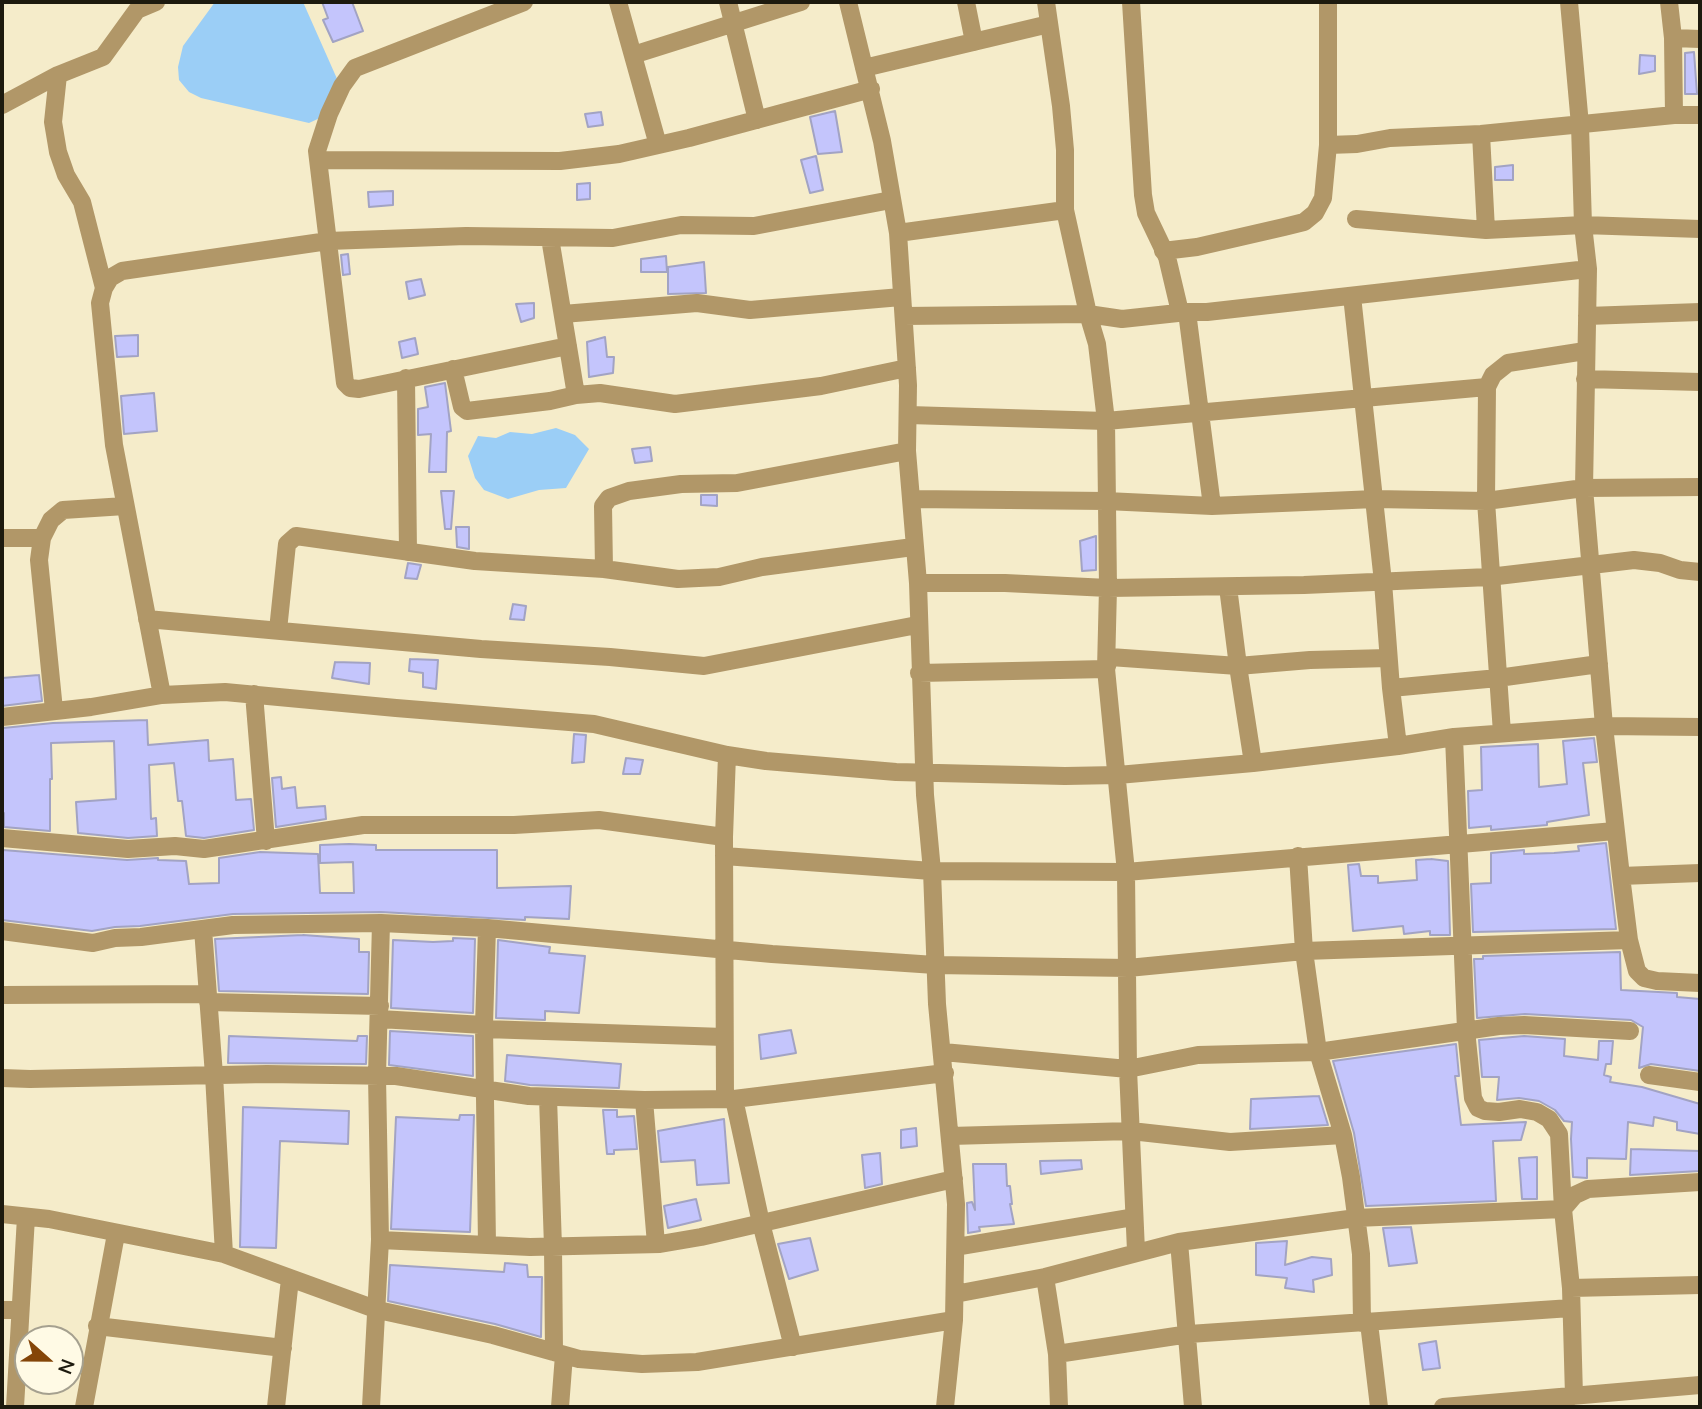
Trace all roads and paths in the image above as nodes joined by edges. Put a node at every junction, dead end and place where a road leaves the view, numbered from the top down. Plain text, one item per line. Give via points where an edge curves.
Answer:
1 (156, 2) edge
2 (524, 2) edge
3 (618, 2) edge
4 (728, 2) edge
5 (801, 2) edge
6 (848, 2) edge
7 (966, 2) edge
8 (1046, 2) edge
9 (1131, 2) edge
10 (1328, 2) edge
11 (1569, 2) edge
12 (1669, 2) edge
13 (137, 6) edge
14 (733, 24) junction
15 (1049, 24) junction
16 (1673, 38) junction
17 (1700, 39) edge
18 (974, 42) junction
19 (633, 55) junction
20 (864, 68) junction
21 (58, 75) junction
22 (871, 89) junction
23 (2, 104) edge
24 (1674, 115) junction
25 (1700, 115) edge
26 (757, 120) junction
27 (1580, 125) junction
28 (1481, 134) junction
29 (658, 145) junction
30 (1328, 145) junction
31 (318, 160) junction
32 (891, 200) junction
33 (1065, 211) junction
34 (1356, 219) dead end
35 (1583, 225) junction
36 (1700, 229) edge
37 (1486, 230) junction
38 (898, 233) junction
39 (550, 238) junction
40 (328, 242) junction
41 (1163, 251) junction
42 (1588, 269) junction
43 (104, 288) junction
44 (1352, 296) junction
45 (901, 297) junction
46 (1184, 312) junction
47 (1700, 312) edge
48 (563, 314) junction
49 (1088, 314) junction
50 (904, 316) junction
51 (1587, 316) junction
52 (568, 346) junction
53 (1585, 351) junction
54 (907, 368) junction
55 (453, 369) junction
56 (406, 378) junction
57 (1585, 379) junction
58 (1700, 382) edge
59 (1487, 387) junction
60 (576, 395) junction
61 (1364, 397) junction
62 (1201, 411) junction
63 (909, 415) junction
64 (1106, 421) junction
65 (907, 451) junction
66 (1700, 487) edge
67 (1584, 488) junction
68 (912, 499) junction
69 (1375, 499) junction
70 (1106, 501) junction
71 (1486, 501) junction
72 (125, 506) junction
73 (1212, 506) junction
74 (2, 538) edge
75 (42, 538) junction
76 (913, 547) junction
77 (408, 552) junction
78 (1589, 564) junction
79 (604, 569) junction
80 (1700, 572) edge
81 (1489, 577) junction
82 (1383, 582) junction
83 (918, 583) junction
84 (1108, 587) junction
85 (1228, 587) junction
86 (147, 619) junction
87 (918, 625) junction
88 (278, 630) junction
89 (1388, 658) junction
90 (1599, 664) junction
91 (1238, 666) junction
92 (1106, 669) junction
93 (919, 673) junction
94 (1498, 678) junction
95 (1391, 688) junction
96 (254, 694) junction
97 (162, 695) junction
98 (54, 710) junction
99 (2, 717) edge
100 (1604, 726) junction
101 (1700, 727) edge
102 (1502, 733) junction
103 (1454, 737) junction
104 (1398, 746) junction
105 (727, 755) junction
106 (1252, 763) junction
107 (924, 772) junction
108 (1118, 775) junction
109 (1615, 831) junction
110 (724, 837) junction
111 (2, 838) edge
112 (266, 841) junction
113 (1458, 845) junction
114 (724, 856) junction
115 (1298, 856) junction
116 (932, 870) junction
117 (1126, 872) junction
118 (1700, 873) edge
119 (1621, 877) junction
120 (381, 923) junction
121 (487, 928) junction
122 (203, 929) junction
123 (2, 931) edge
124 (1629, 940) junction
125 (1463, 944) junction
126 (726, 948) junction
127 (1304, 951) junction
128 (936, 965) junction
129 (1128, 968) junction
130 (1700, 982) edge
131 (2, 995) edge
132 (208, 998) junction
133 (379, 1012) junction
134 (485, 1027) junction
135 (1466, 1030) junction
136 (1630, 1031) dead end
137 (724, 1037) junction
138 (943, 1052) junction
139 (1318, 1052) junction
140 (1128, 1069) junction
141 (945, 1073) junction
142 (215, 1075) junction
143 (1649, 1075) dead end
144 (377, 1076) junction
145 (2, 1078) edge
146 (1700, 1082) edge
147 (486, 1089) junction
148 (548, 1097) junction
149 (730, 1099) junction
150 (644, 1100) junction
151 (1130, 1131) junction
152 (1343, 1135) junction
153 (950, 1136) junction
154 (954, 1179) junction
155 (1700, 1182) edge
156 (1563, 1209) junction
157 (2, 1214) edge
158 (26, 1217) junction
159 (1134, 1217) junction
160 (1356, 1218) junction
161 (761, 1223) junction
162 (116, 1234) junction
163 (380, 1240) junction
164 (1179, 1242) junction
165 (656, 1244) junction
166 (487, 1245) junction
167 (553, 1247) junction
168 (956, 1247) junction
169 (1136, 1251) junction
170 (224, 1254) junction
171 (1045, 1277) junction
172 (290, 1279) junction
173 (1700, 1285) edge
174 (1571, 1288) junction
175 (955, 1294) junction
176 (1570, 1308) junction
177 (11, 1310) edge
178 (378, 1310) junction
179 (954, 1320) junction
180 (1365, 1323) junction
181 (97, 1326) junction
182 (1189, 1334) junction
183 (793, 1347) junction
184 (283, 1348) junction
185 (559, 1353) junction
186 (1057, 1354) junction
187 (1700, 1385) edge
188 (1574, 1396) junction
189 (11, 1405) edge
190 (84, 1407) edge
191 (276, 1407) edge
192 (371, 1407) edge
193 (560, 1407) edge
194 (945, 1407) edge
195 (1059, 1407) edge
196 (1193, 1407) edge
197 (1379, 1407) edge
198 (1443, 1407) edge

1 - 13 street
2 - 31 street via 355,68 329,114
3 - 19 street
4 - 14 street
5 - 14 street
6 - 20 street
7 - 18 street
8 - 15 street
9 - 41 street via 1143,195
10 - 30 street
11 - 27 street
12 - 16 street
13 - 21 street via 103,57
14 - 19 street
14 - 26 street
15 - 18 street
15 - 33 street via 1065,150
16 - 17 street
16 - 24 street
18 - 20 street
19 - 29 street
20 - 22 street
21 - 23 street
21 - 43 street via 53,122 58,152 82,202
22 - 26 street
22 - 32 street
24 - 25 street
24 - 27 street
26 - 29 street
27 - 28 street
27 - 35 street
28 - 30 street
28 - 37 street
29 - 31 street via 559,161
30 - 41 street via 1323,198 1315,214 1304,222
31 - 40 street
32 - 38 street
32 - 39 street via 754,226 681,225 613,238
33 - 38 street
33 - 49 street
34 - 37 street
35 - 36 street
35 - 37 street
35 - 42 street
38 - 45 street
39 - 40 street via 466,236
39 - 48 street
40 - 43 street via 122,271
40 - 56 street via 345,383 359,389
41 - 46 street
42 - 44 street
42 - 51 street
43 - 72 street via 100,303 106,385
44 - 46 street
44 - 61 street
45 - 48 street via 750,310 698,303
45 - 50 street
46 - 49 street via 1122,319
46 - 62 street
47 - 51 street
48 - 52 street
49 - 50 street
49 - 64 street via 1097,344
50 - 54 street
51 - 53 street
52 - 55 street
52 - 60 street
53 - 57 street
53 - 59 street via 1508,363
54 - 60 street via 821,386 675,404 600,393
54 - 63 street
55 - 56 street
55 - 60 street via 467,411
56 - 77 street
57 - 58 street
57 - 67 street
59 - 61 street
59 - 71 street
61 - 62 street
61 - 69 street
62 - 64 street
62 - 73 street
63 - 64 street
63 - 65 street
64 - 70 street
65 - 68 street
65 - 79 street via 737,483 681,484 609,498 603,506
66 - 67 street
67 - 71 street
67 - 78 street
68 - 70 street
68 - 76 street
69 - 71 street
69 - 73 street
69 - 82 street
70 - 73 street
70 - 84 street
71 - 81 street
72 - 75 street via 62,510
72 - 86 street
74 - 75 street
75 - 98 street via 39,560
76 - 79 street via 762,566 719,577 678,579
76 - 83 street
77 - 79 street
77 - 88 street via 296,536 287,544
78 - 80 street via 1634,560
78 - 81 street
78 - 90 street
81 - 82 street
81 - 94 street
82 - 85 street
82 - 89 street
83 - 84 street
83 - 87 street
84 - 85 street
84 - 92 street
85 - 91 street
86 - 88 street
86 - 97 street
87 - 88 street via 704,666
87 - 93 street
89 - 91 street
89 - 95 street
90 - 94 street
90 - 100 street
91 - 92 street via 1110,657
91 - 106 street
92 - 93 street
92 - 108 street
93 - 107 street
94 - 95 street
94 - 102 street
95 - 104 street
96 - 97 street
96 - 105 street via 594,723
96 - 112 street
97 - 98 street
98 - 99 street
100 - 101 street
100 - 102 street
100 - 109 street
102 - 103 street
103 - 104 street
103 - 113 street
104 - 106 street
105 - 107 street
105 - 110 street
106 - 108 street
107 - 108 street
107 - 116 street
108 - 117 street
109 - 113 street
109 - 119 street
110 - 112 street via 599,820 363,825
110 - 114 street
111 - 112 street via 128,849 204,849
113 - 115 street
113 - 125 street
114 - 116 street
114 - 126 street
115 - 117 street
115 - 127 street
116 - 117 street
116 - 128 street
117 - 129 street
118 - 119 street
119 - 124 street
120 - 121 street
120 - 122 street
120 - 133 street
121 - 126 street
121 - 134 street
122 - 123 street via 93,943
122 - 132 street
124 - 125 street
124 - 130 street via 1637,971 1644,978
125 - 127 street
125 - 135 street
126 - 128 street
126 - 137 street
127 - 129 street
127 - 139 street
128 - 129 street
128 - 138 street
129 - 140 street
131 - 132 street
132 - 133 street
132 - 142 street
133 - 134 street
133 - 144 street
134 - 137 street
134 - 147 street
135 - 136 street via 1524,1025
135 - 139 street
135 - 156 street via 1478,1108 1537,1112 1549,1119 1559,1134
137 - 149 street
138 - 140 street
138 - 141 street
139 - 140 street via 1198,1055
139 - 152 street
140 - 151 street
141 - 149 street
141 - 153 street
142 - 144 street
142 - 145 street
142 - 170 street
143 - 146 street
144 - 147 street
144 - 163 street
147 - 148 street
147 - 166 street
148 - 150 street
148 - 167 street
149 - 150 street
149 - 161 street
150 - 165 street
151 - 152 street via 1230,1142
151 - 153 street
151 - 159 street
152 - 160 street
153 - 154 street
154 - 161 street
154 - 168 street
155 - 156 street via 1588,1189
156 - 160 street
156 - 174 street
157 - 158 street
158 - 162 street
158 - 177 street
159 - 168 street
159 - 169 street
160 - 164 street
160 - 180 street
161 - 165 street
161 - 183 street
162 - 170 street
162 - 181 street
163 - 166 street
163 - 178 street
164 - 169 street
164 - 182 street
165 - 167 street
166 - 167 street
167 - 185 street
168 - 175 street
169 - 171 street
170 - 172 street
171 - 175 street
171 - 186 street
172 - 178 street
172 - 184 street
173 - 174 street
174 - 176 street
175 - 179 street
176 - 180 street
176 - 188 street
177 - 189 street
178 - 185 street
178 - 192 street
179 - 183 street
179 - 194 street
180 - 182 street
180 - 197 street
181 - 184 street
181 - 190 street
182 - 186 street
182 - 196 street
183 - 185 street via 697,1362 642,1364
184 - 191 street
185 - 193 street
186 - 195 street
187 - 188 street
188 - 198 street

